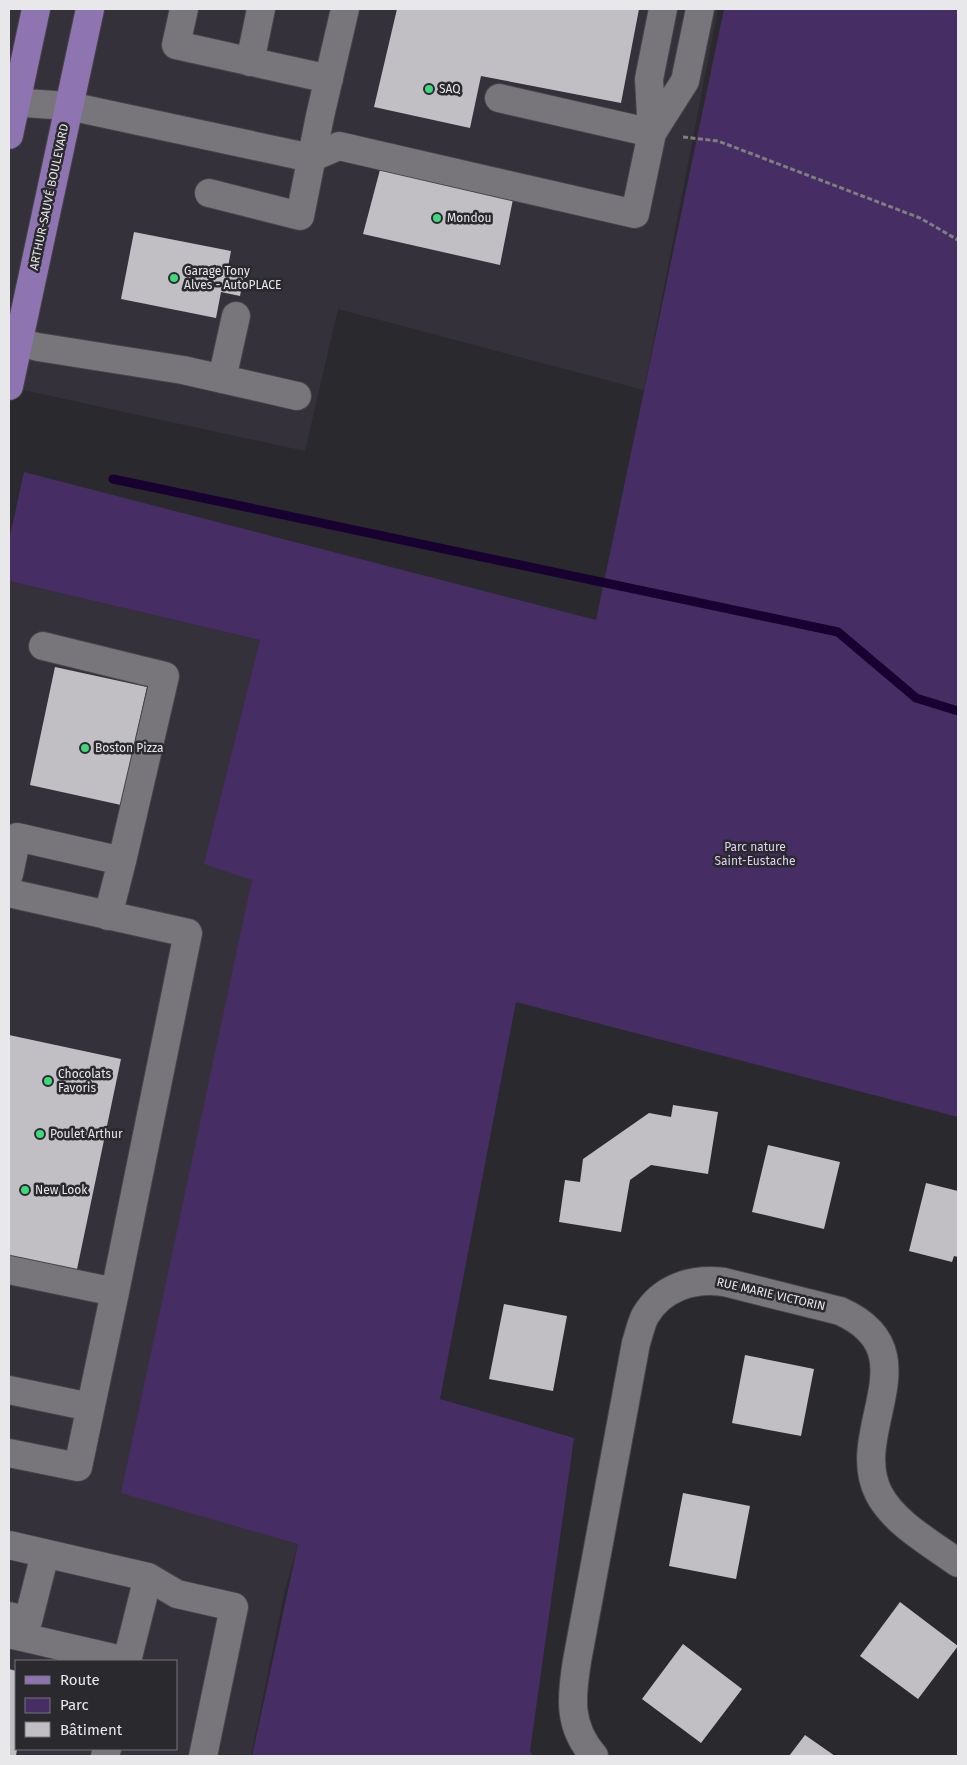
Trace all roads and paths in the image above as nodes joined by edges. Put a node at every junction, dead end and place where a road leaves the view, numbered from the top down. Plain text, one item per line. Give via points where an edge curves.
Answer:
1 (36, 9) edge
2 (90, 9) edge
3 (184, 9) edge
4 (262, 9) edge
5 (345, 9) edge
6 (663, 9) edge
7 (700, 9) edge
8 (250, 62) junction
9 (329, 79) junction
10 (499, 98) dead end
11 (12, 102) edge
12 (69, 106) junction
13 (652, 134) junction
14 (9, 135) edge
15 (311, 158) junction
16 (209, 193) dead end
17 (958, 240) edge
18 (236, 316) dead end
19 (14, 341) edge
20 (222, 379) junction
21 (9, 386) edge
22 (296, 396) dead end
23 (43, 646) dead end
24 (13, 835) edge
25 (122, 861) junction
26 (9, 874) edge
27 (9, 894) edge
28 (108, 916) junction
29 (9, 1270) edge
30 (115, 1292) junction
31 (9, 1390) edge
32 (90, 1408) junction
33 (9, 1453) edge
34 (9, 1545) edge
35 (45, 1554) junction
36 (958, 1563) edge
37 (148, 1577) junction
38 (15, 1624) edge
39 (123, 1660) edge
40 (126, 1660) edge
41 (204, 1756) edge
42 (594, 1756) edge

1 - 11 main road
2 - 12 main road, ARTHUR-SAUVÉ BOULEVARD
3 - 8 street via 176,46
4 - 8 street
5 - 9 street
6 - 13 street via 649,79
7 - 13 street via 685,81
8 - 9 street
9 - 15 street
10 - 13 street
11 - 12 street
11 - 14 main road
12 - 15 street
12 - 19 main road, ARTHUR-SAUVÉ BOULEVARD
13 - 15 street via 636,214 339,146
13 - 17 path via 718,141 920,218
15 - 16 street via 300,216
18 - 20 street
19 - 20 street
19 - 21 main road, ARTHUR-SAUVÉ BOULEVARD
20 - 22 street
23 - 25 street via 165,676
24 - 25 street
24 - 26 street
25 - 28 street
27 - 28 street
28 - 30 street via 188,933
29 - 30 street
30 - 32 street
31 - 32 street
32 - 33 street via 78,1467
34 - 35 street
35 - 37 street
35 - 38 street
36 - 42 street, RUE MARIE VICTORIN via 898,1519 883,1502 874,1482 871,1460 885,1372 880,1347 868,1328 840,1311 724,1282 696,1281 670,1290 646,1316 636,1343 577,1661 572,1711 581,1738
37 - 40 street
37 - 41 street via 177,1594 234,1607
38 - 39 street

